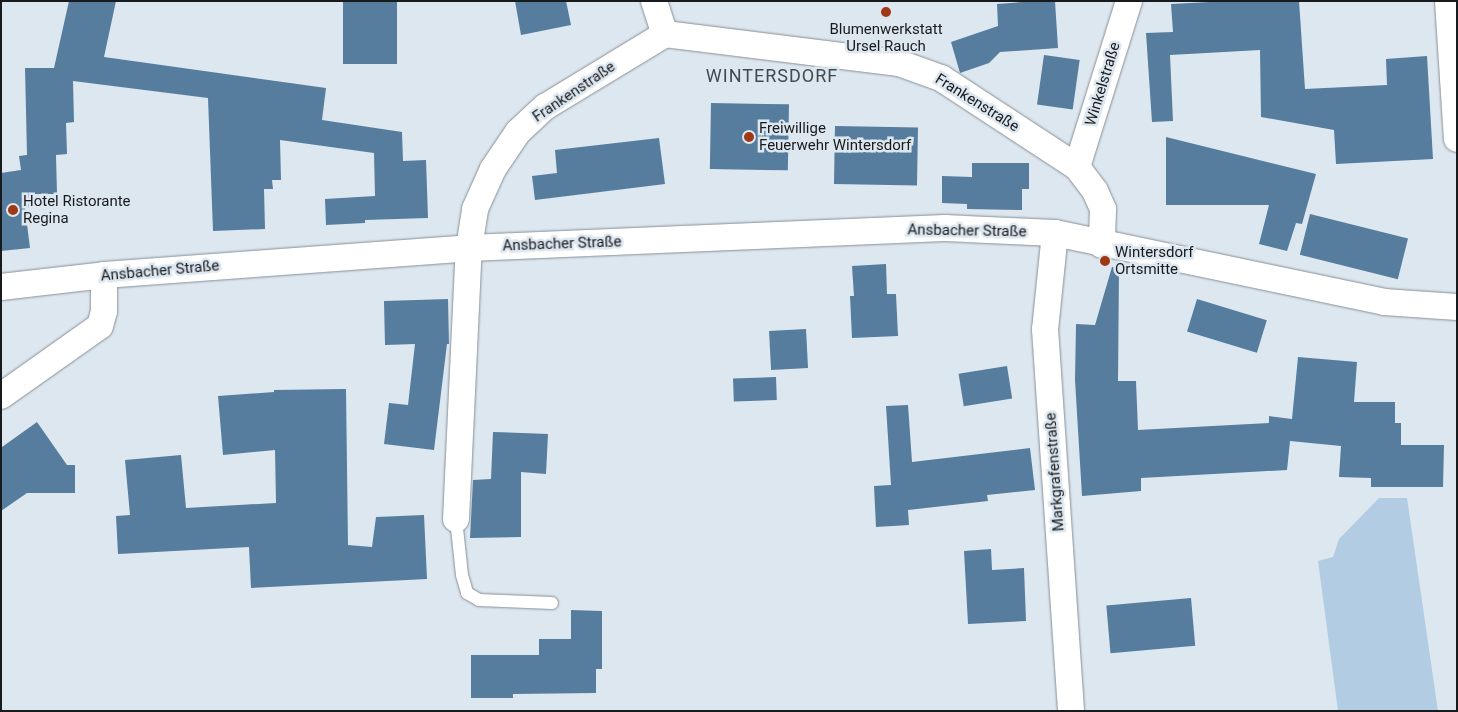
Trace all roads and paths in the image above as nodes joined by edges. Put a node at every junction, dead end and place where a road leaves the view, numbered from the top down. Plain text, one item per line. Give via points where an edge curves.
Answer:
1 (654, 1) edge
2 (1129, 1) edge
3 (1448, 1) edge
4 (665, 34) junction
5 (1457, 139) edge
6 (1078, 167) junction
7 (1055, 234) junction
8 (1102, 245) junction
9 (470, 248) junction
10 (104, 275) junction
11 (1, 287) edge
12 (1457, 306) edge
13 (1, 396) edge
14 (456, 519) joint
15 (552, 603) dead end
16 (1071, 711) edge

1 - 4 street
2 - 6 street, Winkelstraße
3 - 5 street
4 - 6 street, Frankenstraße via 899,63 941,78
4 - 9 street, Frankenstraße via 545,107 518,132 493,169 475,209
6 - 8 street, Frankenstraße via 1096,191 1103,209
7 - 8 street, Ansbacher Straße
7 - 9 street, Ansbacher Straße via 945,228
7 - 16 street, Markgrafenstraße via 1045,329
8 - 12 street, Ansbacher Straße via 1384,302
9 - 10 street, Ansbacher Straße
9 - 14 street
10 - 11 street, Ansbacher Straße
10 - 13 street via 104,311 100,326
14 - 15 lane via 467,592 479,600

